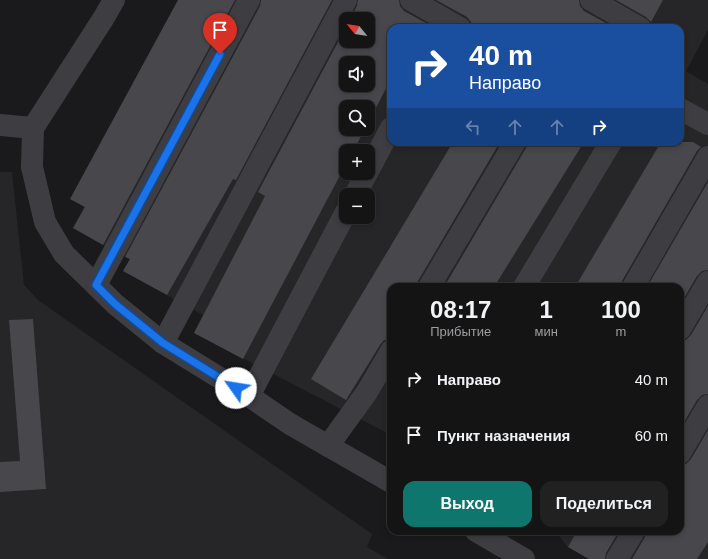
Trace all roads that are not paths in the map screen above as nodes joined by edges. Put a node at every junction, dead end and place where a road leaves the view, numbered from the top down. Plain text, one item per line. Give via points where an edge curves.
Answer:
1 (114, 0) edge
2 (249, 0) edge
3 (346, 0) edge
4 (411, 0) edge
5 (591, 0) edge
6 (447, 24) edge
7 (633, 24) edge
8 (684, 111) edge
9 (708, 124) edge
10 (0, 125) edge
11 (33, 128) junction
12 (387, 135) edge
13 (513, 146) edge
14 (609, 146) edge
15 (375, 157) edge
16 (708, 157) edge
17 (340, 224) edge
18 (708, 282) edge
19 (431, 283) edge
20 (526, 283) edge
21 (635, 283) edge
22 (96, 285) junction
23 (684, 322) edge
24 (163, 343) junction
25 (387, 358) edge
26 (249, 396) junction
27 (708, 406) edge
28 (328, 446) junction
29 (684, 446) edge
30 (387, 475) edge
31 (483, 535) edge
32 (632, 535) edge
33 (524, 559) edge
34 (617, 559) edge

1 - 11 lane
2 - 22 lane
3 - 24 lane
4 - 6 lane
5 - 7 lane
8 - 9 lane
10 - 11 lane
11 - 22 lane via 32,167 45,222 64,254
12 - 15 lane
13 - 19 lane
14 - 20 lane
16 - 21 lane
17 - 26 lane
18 - 23 lane
22 - 24 lane
24 - 26 lane
25 - 28 lane via 367,392
26 - 28 lane
27 - 29 lane
28 - 30 lane
31 - 33 lane
32 - 34 lane

